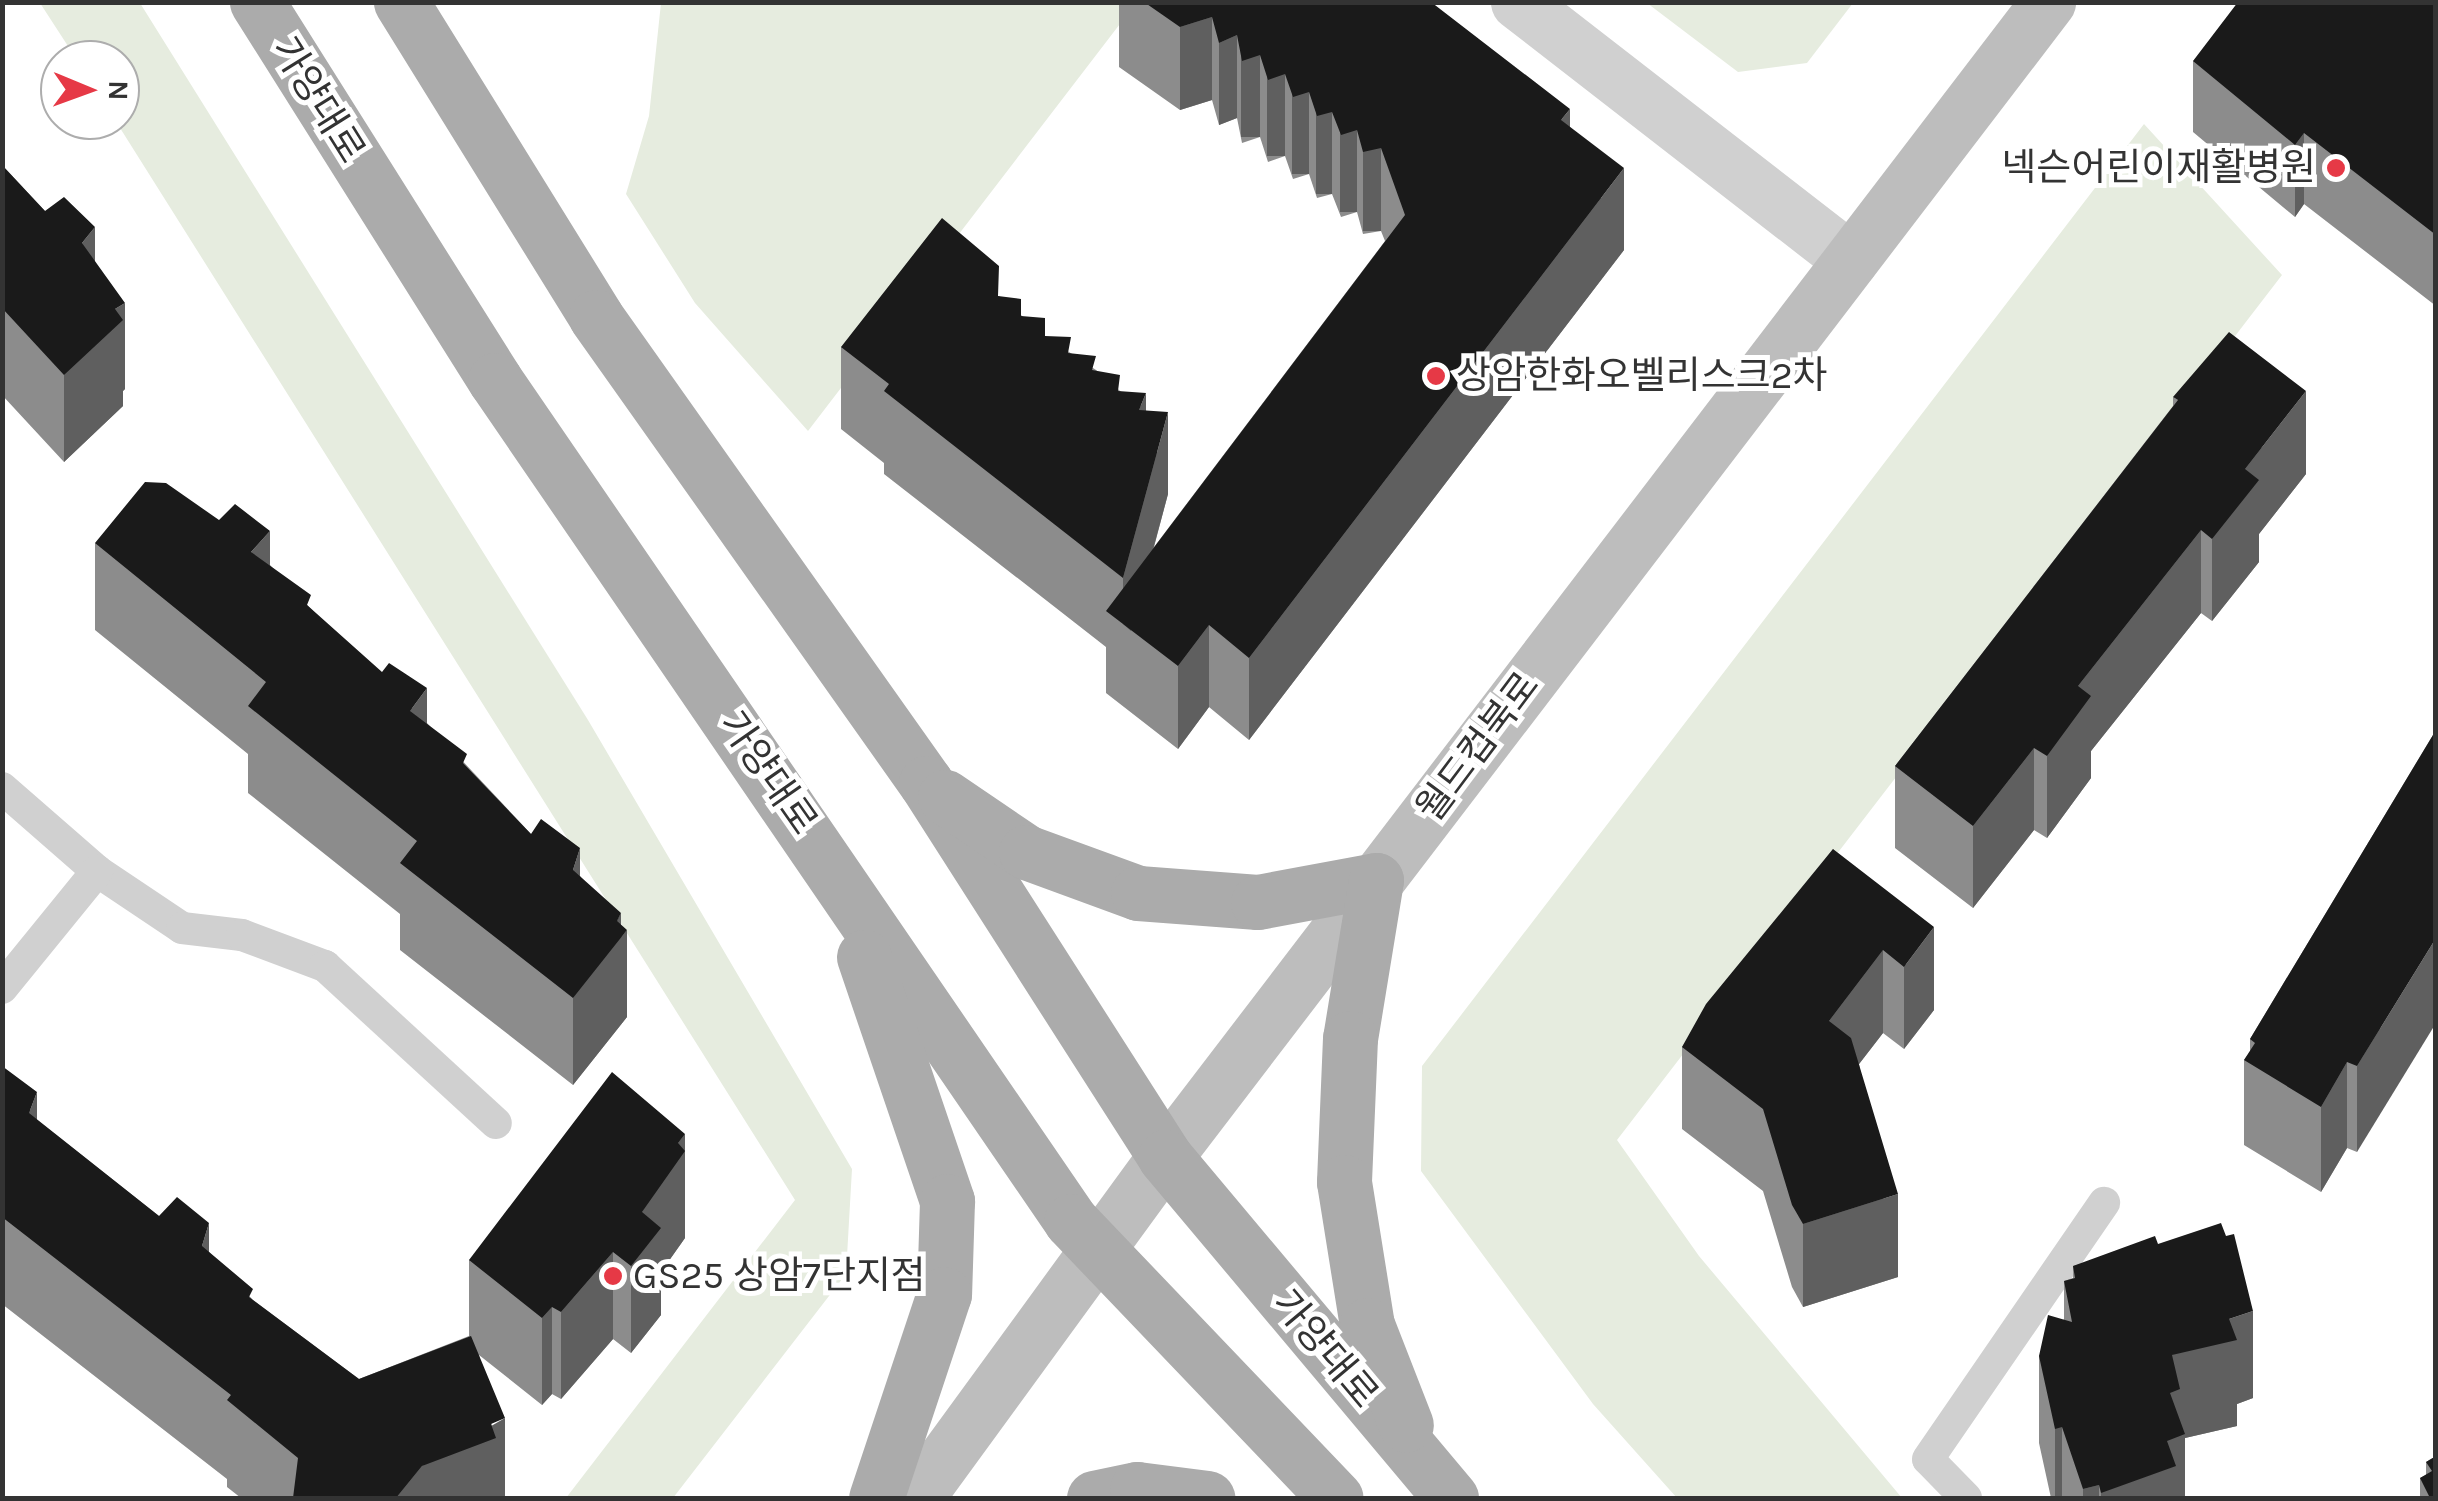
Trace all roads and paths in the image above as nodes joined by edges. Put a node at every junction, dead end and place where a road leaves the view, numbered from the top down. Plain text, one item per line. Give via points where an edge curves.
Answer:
1 (257, 2) edge
2 (401, 2) edge
3 (1518, 2) edge
4 (2048, 2) edge
5 (1851, 260) junction
6 (926, 784) junction
7 (2, 788) edge
8 (823, 852) junction
9 (96, 871) junction
10 (1376, 880) junction
11 (2, 988) edge
12 (496, 1123) dead end
13 (1164, 1157) junction
14 (2104, 1202) dead end
15 (1093, 1251) junction
16 (1436, 1482) edge
17 (876, 1498) edge
18 (916, 1498) edge
19 (1094, 1498) edge
20 (1207, 1498) edge
21 (1336, 1498) edge
22 (1966, 1498) edge

1 - 8 main road, 가양대로 via 495,380
2 - 6 main road, 가양대로 via 596,317
3 - 5 street
4 - 5 main road, 월드컵북로
5 - 10 main road, 월드컵북로
6 - 10 main road via 1026,852 1138,892 1258,902
6 - 13 main road, 가양대로
7 - 9 lane
8 - 15 main road, 가양대로 via 980,1094
8 - 17 main road via 885,1010 947,1201 944,1294
9 - 11 lane
9 - 12 lane via 182,928 242,936 325,966
10 - 13 main road, 월드컵북로
10 - 16 main road via 1350,1038 1344,1182 1368,1325
13 - 15 main road, 월드컵북로
13 - 16 main road, 가양대로
14 - 22 lane via 1928,1460
15 - 18 main road, 월드컵북로
15 - 21 main road, 가양대로
19 - 20 main road via 1136,1489

